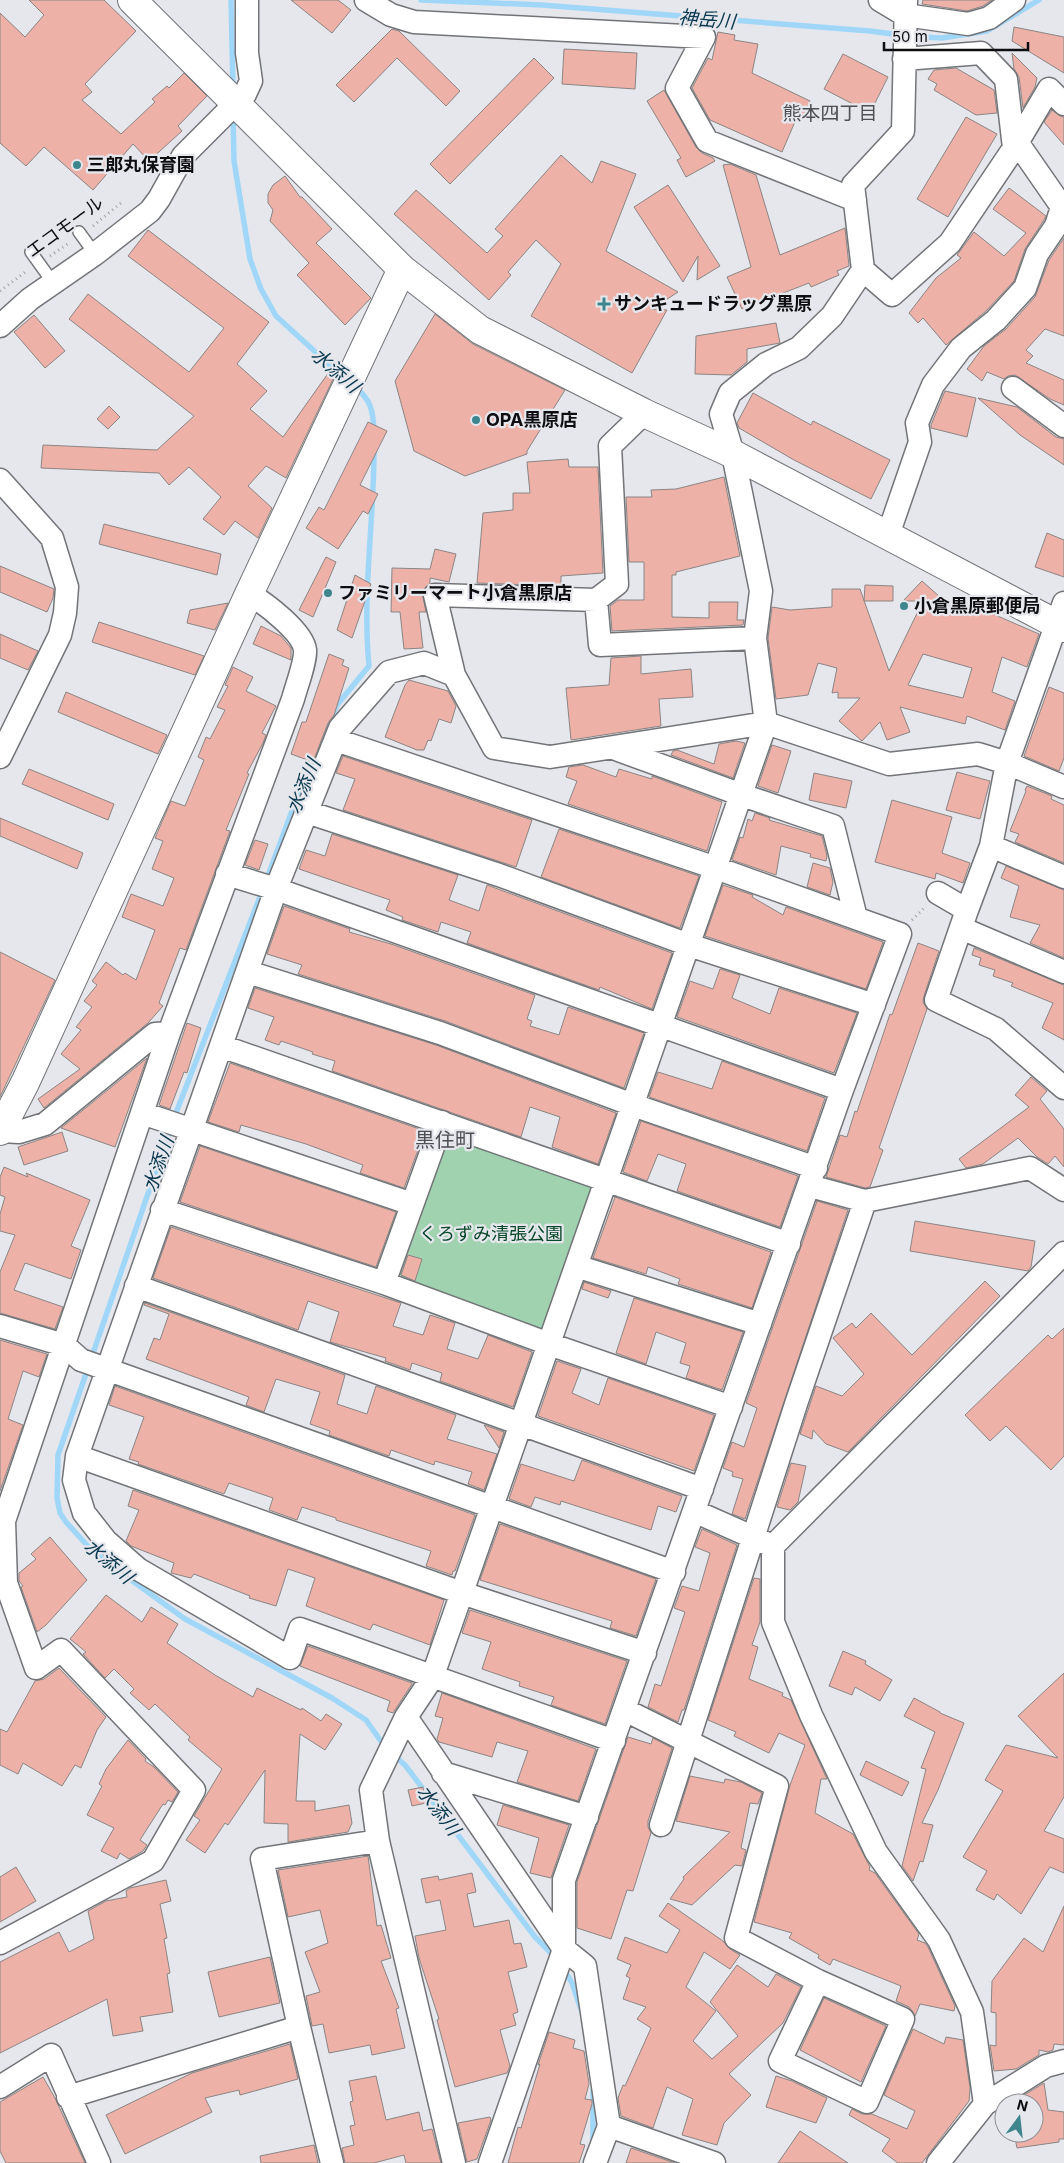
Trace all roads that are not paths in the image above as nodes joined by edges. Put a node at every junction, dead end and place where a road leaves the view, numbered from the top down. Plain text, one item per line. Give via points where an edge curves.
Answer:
1 (132, 0) edge
2 (247, 0) edge
3 (366, 0) edge
4 (880, 0) edge
5 (1014, 0) edge
6 (906, 8) edge
7 (904, 59) junction
8 (233, 103) junction
9 (1064, 104) edge
10 (1015, 145) junction
11 (855, 200) junction
12 (80, 233) road end
13 (31, 252) dead end
14 (96, 254) junction
15 (402, 269) junction
16 (864, 270) junction
17 (54, 284) junction
18 (0, 326) edge
19 (1014, 388) dead end
20 (644, 412) junction
21 (1064, 426) edge
22 (733, 454) junction
23 (4, 492) edge
24 (888, 535) junction
25 (250, 594) junction
26 (596, 600) junction
27 (1062, 619) edge
28 (755, 638) junction
29 (454, 674) junction
30 (766, 723) junction
31 (336, 740) junction
32 (612, 748) junction
33 (0, 757) edge
34 (1007, 764) junction
35 (1064, 787) edge
36 (742, 795) junction
37 (307, 812) junction
38 (991, 846) junction
39 (716, 868) junction
40 (226, 874) junction
41 (1064, 877) edge
42 (266, 887) junction
43 (938, 893) road end
44 (856, 918) junction
45 (964, 919) junction
46 (689, 945) junction
47 (248, 972) junction
48 (1064, 972) edge
49 (874, 1005) junction
50 (661, 1027) junction
51 (169, 1033) junction
52 (221, 1046) junction
53 (1064, 1088) edge
54 (842, 1090) junction
55 (633, 1104) junction
56 (142, 1113) junction
57 (442, 1122) junction
58 (191, 1130) junction
59 (0, 1131) edge
60 (813, 1177) junction
61 (606, 1179) junction
62 (1064, 1190) edge
63 (865, 1201) junction
64 (412, 1204) junction
65 (162, 1210) junction
66 (789, 1244) junction
67 (1064, 1253) edge
68 (576, 1266) junction
69 (384, 1283) junction
70 (136, 1286) junction
71 (760, 1324) junction
72 (0, 1326) edge
73 (548, 1344) junction
74 (64, 1345) junction
75 (95, 1365) junction
76 (731, 1407) junction
77 (521, 1424) junction
78 (77, 1456) junction
79 (702, 1489) junction
80 (493, 1507) junction
81 (694, 1511) junction
82 (764, 1542) junction
83 (674, 1572) junction
84 (462, 1593) junction
85 (645, 1653) junction
86 (432, 1678) junction
87 (625, 1710) junction
88 (406, 1717) junction
89 (687, 1741) junction
90 (614, 1742) junction
91 (443, 1773) junction
92 (587, 1817) junction
93 (662, 1825) dead end
94 (378, 1841) junction
95 (0, 1943) edge
96 (564, 1950) junction
97 (818, 1982) junction
98 (299, 2027) junction
99 (1064, 2061) edge
100 (0, 2087) edge
101 (68, 2097) junction
102 (985, 2104) junction
103 (609, 2126) junction
104 (99, 2163) edge
105 (332, 2163) edge
106 (454, 2163) edge
107 (490, 2163) edge
108 (595, 2163) edge
109 (714, 2163) edge
110 (938, 2163) edge

1 - 8 street
2 - 8 street via 247,53 251,81
3 - 11 street via 414,22 704,37 678,88 707,141
4 - 6 street
5 - 6 street via 988,18 968,24
6 - 7 street
7 - 10 street via 981,53 1006,79
7 - 11 street via 902,131 853,185
8 - 14 street via 183,156 150,211
8 - 15 street
9 - 10 street via 1048,89
10 - 16 street via 950,243 892,295
10 - 24 street via 1062,207 1056,226 1037,254 1025,288 996,320 961,348 933,385 917,423 920,442
11 - 16 street
12 - 14 lane
13 - 17 lane
14 - 17 street
15 - 20 street via 480,330
15 - 25 street
16 - 22 street via 832,316 799,348 766,364 730,393 721,414
17 - 18 street via 30,299
19 - 21 street
20 - 22 street
20 - 26 street via 610,446 617,584
22 - 24 street
22 - 28 street via 761,591
23 - 33 street via 52,538 67,587 60,635
24 - 27 street
25 - 40 street via 265,603 302,639 306,652 293,699
25 - 59 street
26 - 28 street via 600,645
26 - 29 street via 435,595
27 - 34 street
28 - 30 street
29 - 31 street via 424,664 388,672 340,728
29 - 32 street via 494,748 550,757
30 - 32 street
30 - 34 street via 889,764 978,754
30 - 36 street
31 - 37 street
31 - 39 street
32 - 36 street
34 - 35 street
34 - 38 street
36 - 39 street
36 - 44 street via 833,826
37 - 42 street
37 - 46 street via 499,875
38 - 41 street
38 - 45 street
39 - 44 street
39 - 46 street
40 - 42 street
40 - 51 street
42 - 47 street
42 - 50 street
43 - 45 street
44 - 49 street via 900,934
45 - 48 street
45 - 53 street via 936,1000 996,1029
46 - 49 street
46 - 50 street
47 - 52 street
47 - 55 street via 440,1033
49 - 54 street
50 - 54 street
50 - 55 street
51 - 56 street
51 - 59 street via 154,1034 44,1124 19,1132
52 - 57 street
52 - 58 street
54 - 60 street
55 - 60 street
55 - 61 street
56 - 58 street
56 - 74 street
57 - 61 street
57 - 64 street
58 - 64 street
58 - 65 street
60 - 63 street
60 - 66 street
61 - 66 street
61 - 68 street
62 - 63 street via 1030,1168
63 - 82 street via 796,1404
64 - 69 street
65 - 69 street
65 - 70 street
66 - 71 street
67 - 82 street
68 - 71 street
68 - 73 street
69 - 73 street
70 - 75 street
70 - 77 street
71 - 76 street
72 - 74 street
73 - 76 street
73 - 77 street
74 - 75 street
74 - 95 street via 4,1521 6,1582 36,1668 61,1650 194,1790 153,1861
75 - 78 street
75 - 80 street
76 - 79 street
77 - 79 street
77 - 80 street
78 - 84 street
78 - 86 street via 74,1480 84,1513 106,1541 138,1569 290,1658 300,1629
79 - 81 street
80 - 83 street
80 - 84 street
81 - 82 street
81 - 83 street
82 - 89 street
82 - 102 street via 773,1622 811,1715 876,1852 938,1940 972,2012
83 - 85 street
84 - 85 street
84 - 86 street
85 - 87 street
86 - 88 street
86 - 90 street
87 - 89 street
87 - 90 street
88 - 91 street
88 - 94 street via 371,1790
89 - 93 street
89 - 97 street via 777,1786 736,1938
90 - 92 street
91 - 92 street
91 - 96 street
92 - 96 street via 564,1880
94 - 98 street via 262,1859
94 - 106 street
96 - 103 street via 585,1966
96 - 107 street
97 - 97 street via 780,2061 867,2102 902,2019
98 - 101 street
98 - 105 street
99 - 102 street via 1046,2066
100 - 101 street via 51,2055
101 - 104 street
102 - 110 street
103 - 108 street
103 - 109 street

